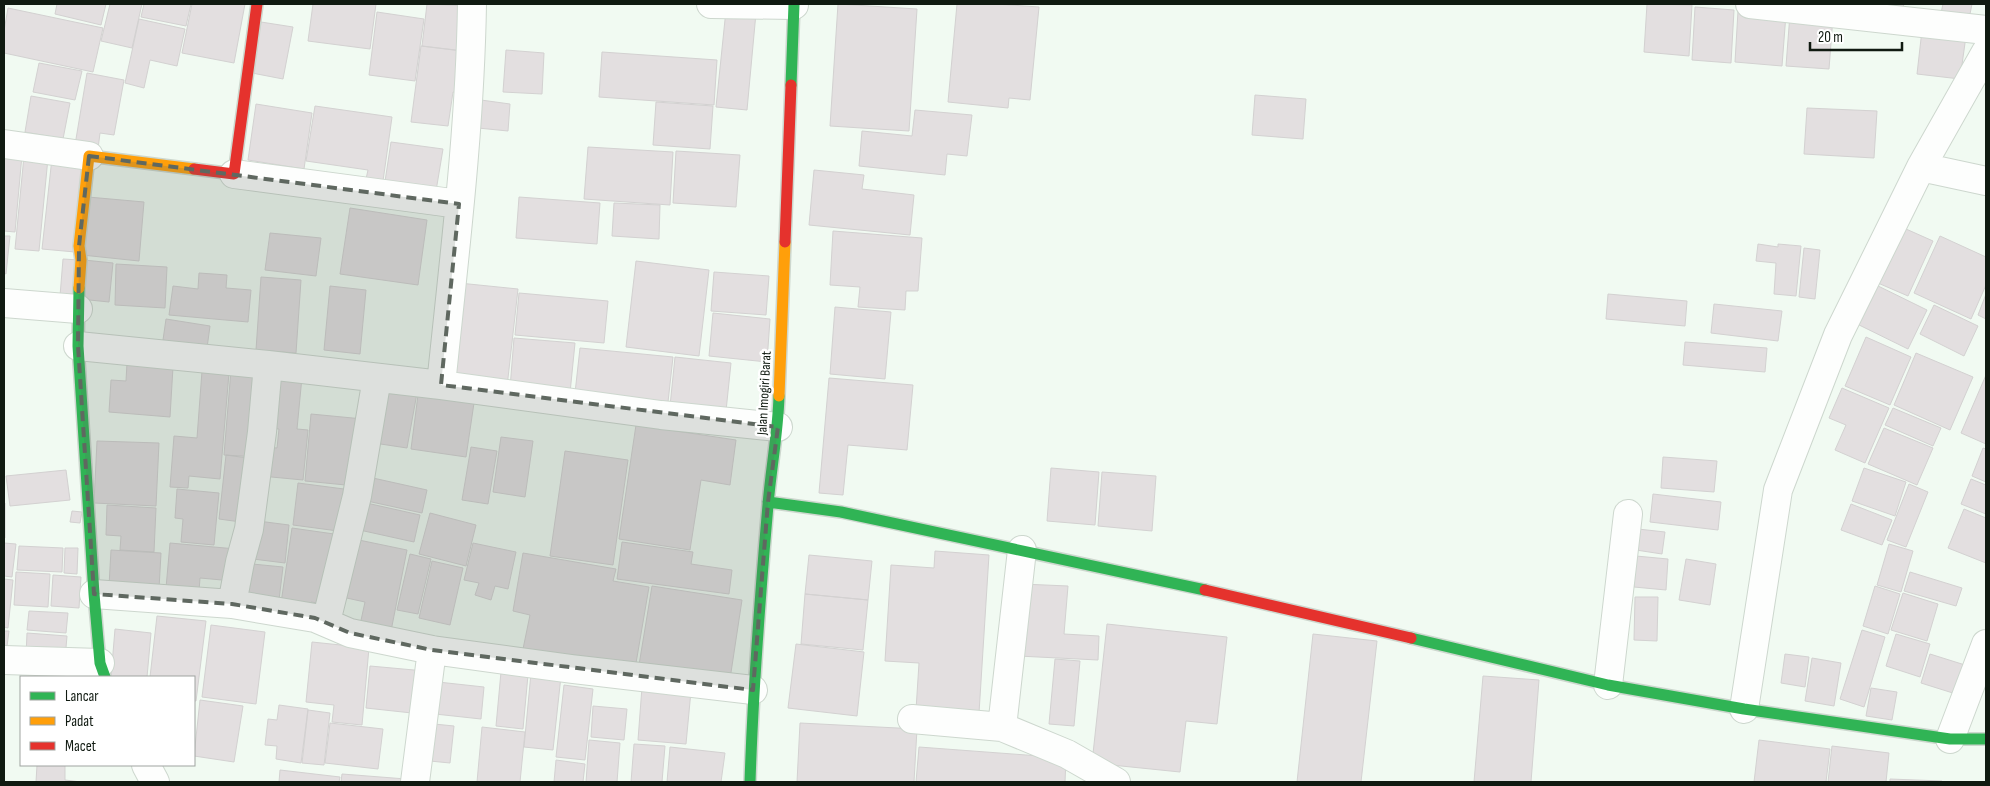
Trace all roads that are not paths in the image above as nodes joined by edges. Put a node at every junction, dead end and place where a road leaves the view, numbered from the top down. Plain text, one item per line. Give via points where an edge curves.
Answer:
1 (257, 4) edge
2 (472, 4) edge
3 (711, 4) edge
4 (794, 4) edge
5 (1750, 4) edge
6 (1986, 30) edge
7 (1986, 52) edge
8 (4, 144) edge
9 (89, 156) junction
10 (1921, 167) junction
11 (234, 174) junction
12 (1986, 181) edge
13 (459, 204) junction
14 (4, 303) edge
15 (78, 309) junction
16 (78, 346) junction
17 (268, 365) junction
18 (377, 378) junction
19 (441, 385) junction
20 (778, 427) junction
21 (768, 502) junction
22 (1628, 514) dead end
23 (1022, 550) junction
24 (94, 594) junction
25 (232, 604) junction
26 (326, 622) junction
27 (1986, 644) edge
28 (432, 650) junction
29 (4, 660) edge
30 (103, 670) edge
31 (1608, 685) junction
32 (753, 690) junction
33 (1744, 709) junction
34 (912, 719) dead end
35 (1002, 727) junction
36 (1950, 739) junction
37 (1986, 739) edge
38 (147, 766) edge
39 (155, 782) edge
40 (415, 782) edge
41 (750, 782) edge
42 (1116, 782) edge

1 - 11 street
2 - 13 street via 472,49
3 - 4 street
4 - 20 street, Jalan Imogiri Barat
5 - 6 street
7 - 10 street
8 - 9 street
9 - 11 street
9 - 15 street via 78,246 81,260
10 - 12 street
10 - 33 street via 1838,335 1778,490
11 - 13 street
13 - 19 street
14 - 15 street
15 - 16 street
16 - 17 street
16 - 24 street
17 - 18 street
17 - 25 street via 250,521
18 - 19 street
18 - 26 street via 357,496
19 - 20 street via 660,415
20 - 21 street, Jalan Imogiri Barat
21 - 23 street via 841,512
21 - 32 street, Jalan Imogiri Barat
22 - 31 street
23 - 31 street via 1272,605
23 - 35 street
24 - 25 street
24 - 30 street
25 - 26 street
26 - 28 street via 350,633
27 - 36 street
28 - 32 street
28 - 40 street
29 - 30 street
31 - 33 street
32 - 41 street, Jalan Imogiri Barat
33 - 36 street
34 - 35 street
35 - 42 street via 1066,754
36 - 37 street
38 - 39 street

